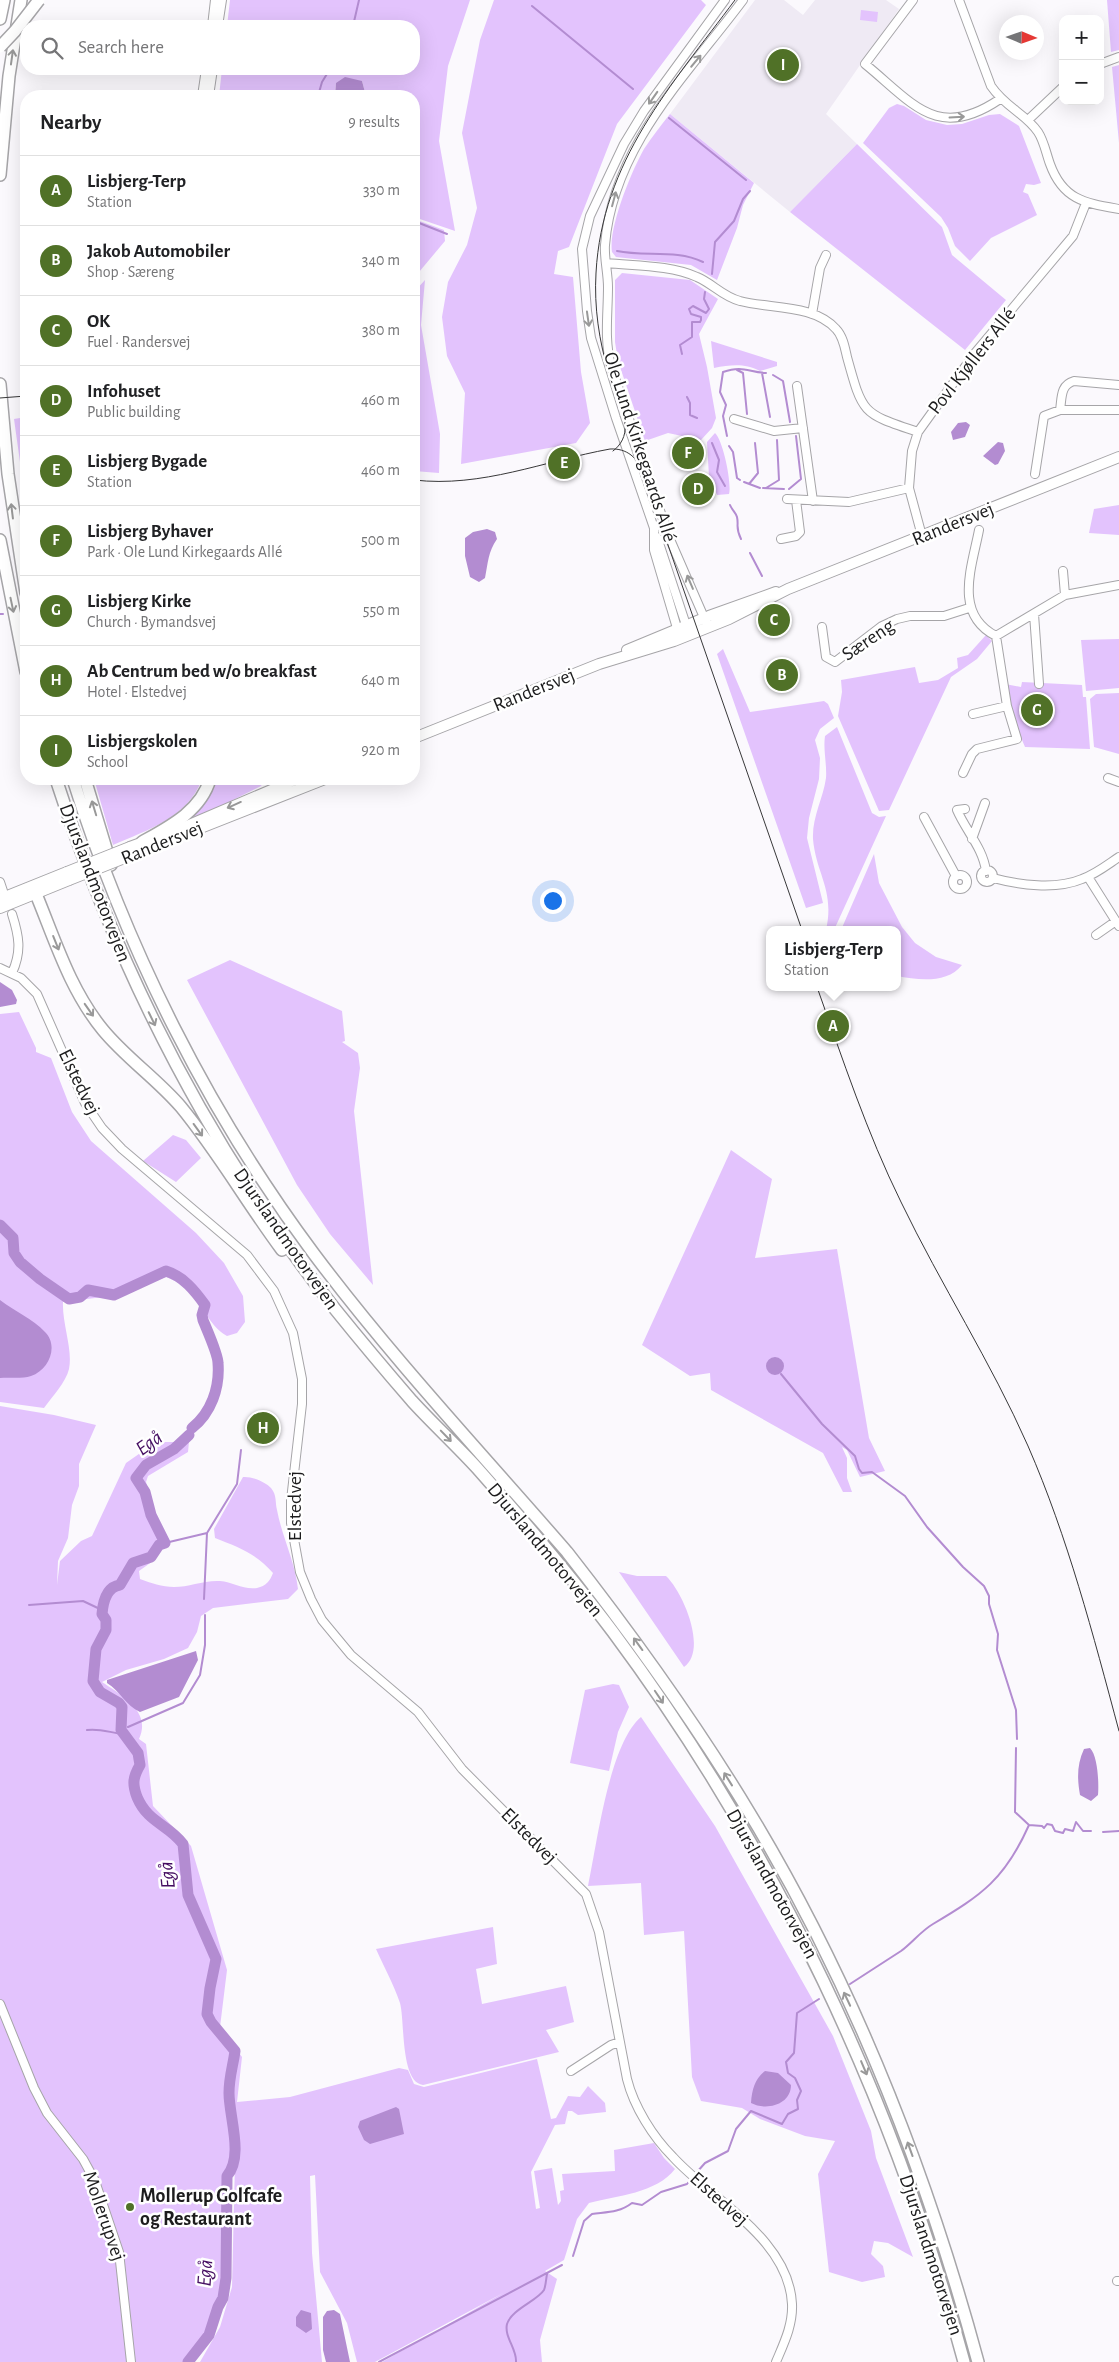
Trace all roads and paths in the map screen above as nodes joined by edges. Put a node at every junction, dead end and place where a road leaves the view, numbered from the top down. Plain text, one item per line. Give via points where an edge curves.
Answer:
1 (4, 0) edge
2 (21, 0) edge
3 (39, 0) edge
4 (216, 0) edge
5 (222, 0) edge
6 (725, 0) edge
7 (743, 0) edge
8 (913, 0) edge
9 (959, 0) edge
10 (0, 19) edge
11 (24, 20) edge
12 (213, 20) edge
13 (219, 20) edge
14 (20, 25) edge
15 (0, 47) edge
16 (1119, 57) edge
17 (1104, 63) edge
18 (205, 75) edge
19 (212, 75) edge
20 (203, 90) edge
21 (210, 90) edge
22 (1059, 91) edge
23 (1000, 99) junction
24 (1028, 120) junction
25 (0, 176) edge
26 (1086, 203) junction
27 (1119, 209) edge
28 (826, 255) dead end
29 (607, 263) junction
30 (812, 314) junction
31 (0, 384) edge
32 (797, 386) dead end
33 (1119, 386) edge
34 (1060, 410) junction
35 (1119, 410) edge
36 (734, 419) dead end
37 (803, 428) junction
38 (918, 432) junction
39 (1119, 458) edge
40 (1035, 474) dead end
41 (909, 488) junction
42 (813, 501) junction
43 (979, 530) dead end
44 (922, 536) junction
45 (781, 539) dead end
46 (0, 540) edge
47 (20, 554) edge
48 (1063, 571) dead end
49 (1119, 585) edge
50 (1065, 595) junction
51 (969, 608) junction
52 (1034, 614) junction
53 (706, 622) junction
54 (681, 626) junction
55 (822, 627) dead end
56 (689, 635) junction
57 (996, 636) junction
58 (20, 642) edge
59 (599, 664) junction
60 (1039, 684) dead end
61 (1007, 706) junction
62 (973, 714) dead end
63 (420, 736) edge
64 (963, 773) dead end
65 (1108, 778) dead end
66 (1119, 782) edge
67 (58, 785) edge
68 (75, 785) edge
69 (87, 785) edge
70 (207, 785) edge
71 (282, 786) edge
72 (985, 803) dead end
73 (964, 809) dead end
74 (924, 817) dead end
75 (972, 839) junction
76 (142, 842) junction
77 (131, 851) junction
78 (1119, 857) edge
79 (984, 874) junction
80 (956, 876) junction
81 (1088, 877) junction
82 (0, 882) edge
83 (967, 882) junction
84 (34, 890) junction
85 (2, 895) edge
86 (0, 908) edge
87 (12, 914) dead end
88 (1118, 923) edge
89 (1096, 935) dead end
90 (0, 968) edge
91 (12, 973) junction
92 (155, 987) junction
93 (412, 1401) junction
94 (0, 2004) edge
95 (620, 2042) junction
96 (571, 2071) dead end
97 (131, 2362) edge
98 (776, 2362) edge
99 (964, 2362) edge
100 (978, 2362) edge

1 - 10 highway
25 -> 2 highway via 9,76
3 - 11 highway, bridge
4 - 12 street
5 - 13 street
6 -> 54 street, Ole Lund Kirkegaards Allé via 639,119 590,216 583,239 582,260 591,338 654,528
29 -> 7 street, Ole Lund Kirkegaards Allé via 608,222 615,193 630,156 650,122
8 -> 23 street via 865,64 913,104 928,114 943,118 960,118 982,111
9 - 23 street via 991,86
14 - 15 highway, bridge
16 - 17 street
18 - 20 street
19 - 21 street
22 - 24 street
23 - 24 street
24 - 26 street via 1038,132 1057,180 1074,197
26 - 27 street
26 - 38 street, Povl Kjøllers Allé via 1073,236 975,353
28 - 30 street via 820,268
29 - 30 street via 685,272 739,301
53 -> 29 street, Ole Lund Kirkegaards Allé via 669,537 611,366 606,345
30 - 38 street via 838,330 864,408 878,418
47 -> 31 highway via 8,474
32 - 37 street
33 - 34 street via 1068,383 1063,388
34 - 35 street
34 - 40 street via 1044,416 1042,420
36 - 37 street via 774,431
37 - 42 street
38 - 41 street, Povl Kjøllers Allé via 910,458
39 - 44 main road, Randersvej
41 - 42 street via 859,501
41 - 44 street, Povl Kjøllers Allé
42 - 45 street via 791,500 800,532
43 - 51 street via 967,595
44 - 53 main road, Randersvej via 788,589 766,594
46 -> 58 highway
48 - 50 street
49 - 50 street
50 - 52 street
51 - 55 street, Særeng via 944,616 896,619 835,662 826,657
51 - 57 street via 974,618
52 - 57 street
52 - 60 street
53 - 54 main road, Randersvej
53 - 56 main road, Randersvej
54 - 56 street, Ole Lund Kirkegaards Allé
54 - 59 main road, Randersvej
56 - 59 main road, Randersvej
57 - 61 street
59 - 63 main road, Randersvej
61 - 62 street
61 - 64 street via 1017,739 977,749
65 - 66 street
67 -> 93 highway, Djurslandmotorvejen via 119,949 192,1096 248,1187 299,1261
68 - 92 highway, Djurslandmotorvejen via 104,867
92 -> 69 highway via 107,853
70 - 76 highway via 199,800 178,822
71 -> 76 main road, Randersvej
71 - 77 main road, Randersvej
72 - 75 street
73 - 75 street via 957,810
74 - 80 street
75 - 79 street via 983,853
76 - 77 main road, Randersvej
77 - 84 main road, Randersvej, bridge
78 - 81 street
79 - 81 street via 992,873 993,878 1009,883 1071,883
79 - 83 street
80 - 83 street via 964,876
80 - 83 street via 953,883 958,889 964,888
81 - 88 street
82 - 85 street
84 - 85 main road, Randersvej
84 - 86 main road, Randersvej
84 -> 93 highway via 72,983 92,1015 127,1055 179,1105 275,1241 330,1312
87 - 91 street via 20,942
88 - 89 street
90 - 91 street, Elstedvej
91 - 95 street, Elstedvej via 37,994 85,1103 102,1128 122,1149 242,1251 274,1291 293,1333 302,1379 291,1523 300,1572 310,1599 322,1620 351,1655 418,1712 462,1769 586,1894 599,1932
100 -> 92 highway, Djurslandmotorvejen via 925,2190 874,2058 816,1934 750,1813 662,1679 567,1552 394,1354 313,1252 233,1133
93 -> 99 highway, Djurslandmotorvejen via 472,1463 581,1590 652,1686 740,1822 803,1938 862,2064 913,2196
94 - 97 street, Mollerupvej via 47,2113 83,2159 95,2181 120,2252
95 - 96 street
95 - 98 street, Elstedvej via 628,2084 660,2142 739,2216 779,2260 792,2303 791,2325

